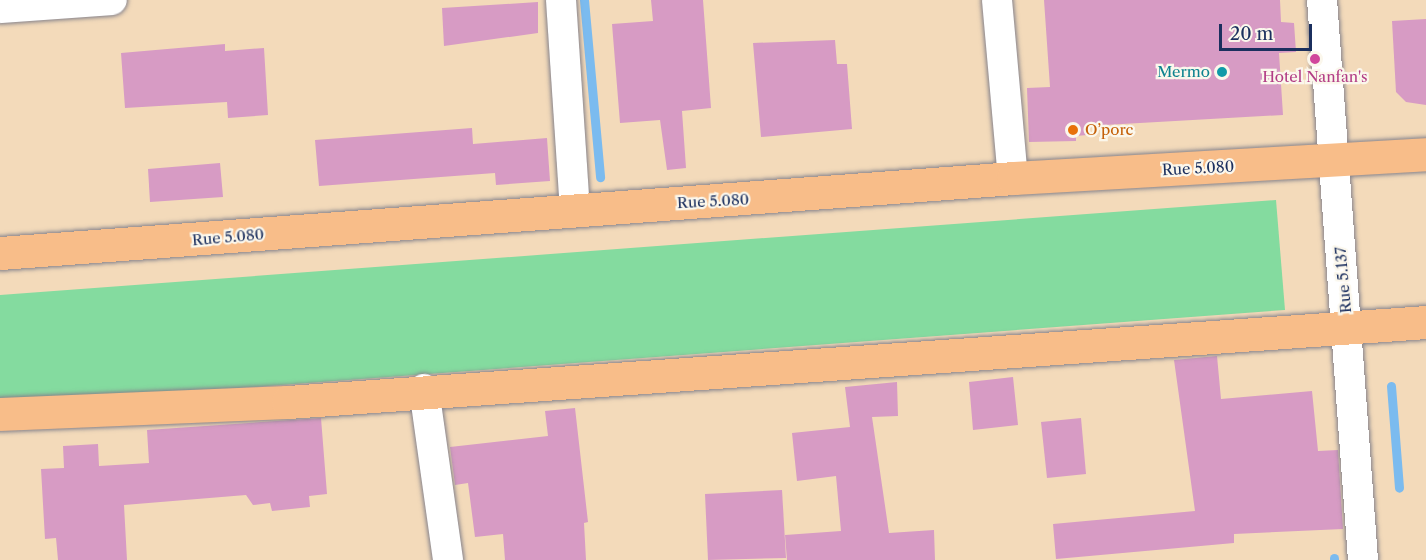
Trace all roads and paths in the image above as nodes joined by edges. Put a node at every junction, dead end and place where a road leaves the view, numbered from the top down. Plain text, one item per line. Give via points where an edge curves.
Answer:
1 (112, 0) edge
2 (561, 0) edge
3 (997, 0) edge
4 (1322, 0) edge
5 (0, 8) edge
6 (1426, 154) edge
7 (1334, 162) junction
8 (1013, 178) junction
9 (575, 209) junction
10 (0, 253) edge
11 (1426, 322) edge
12 (1347, 327) junction
13 (424, 389) junction
14 (0, 414) edge
15 (448, 560) edge
16 (1363, 560) edge

1 - 5 street
2 - 9 street
3 - 8 street
4 - 7 street, Rue 5.137
6 - 7 main road, Rue 5.080
7 - 8 main road, Rue 5.080
7 - 12 street, Rue 5.137
8 - 9 main road, Rue 5.080
9 - 10 main road, Rue 5.080
11 - 12 main road
12 - 13 main road
12 - 16 street, Rue 5.137
13 - 14 main road via 288,402
13 - 15 street

